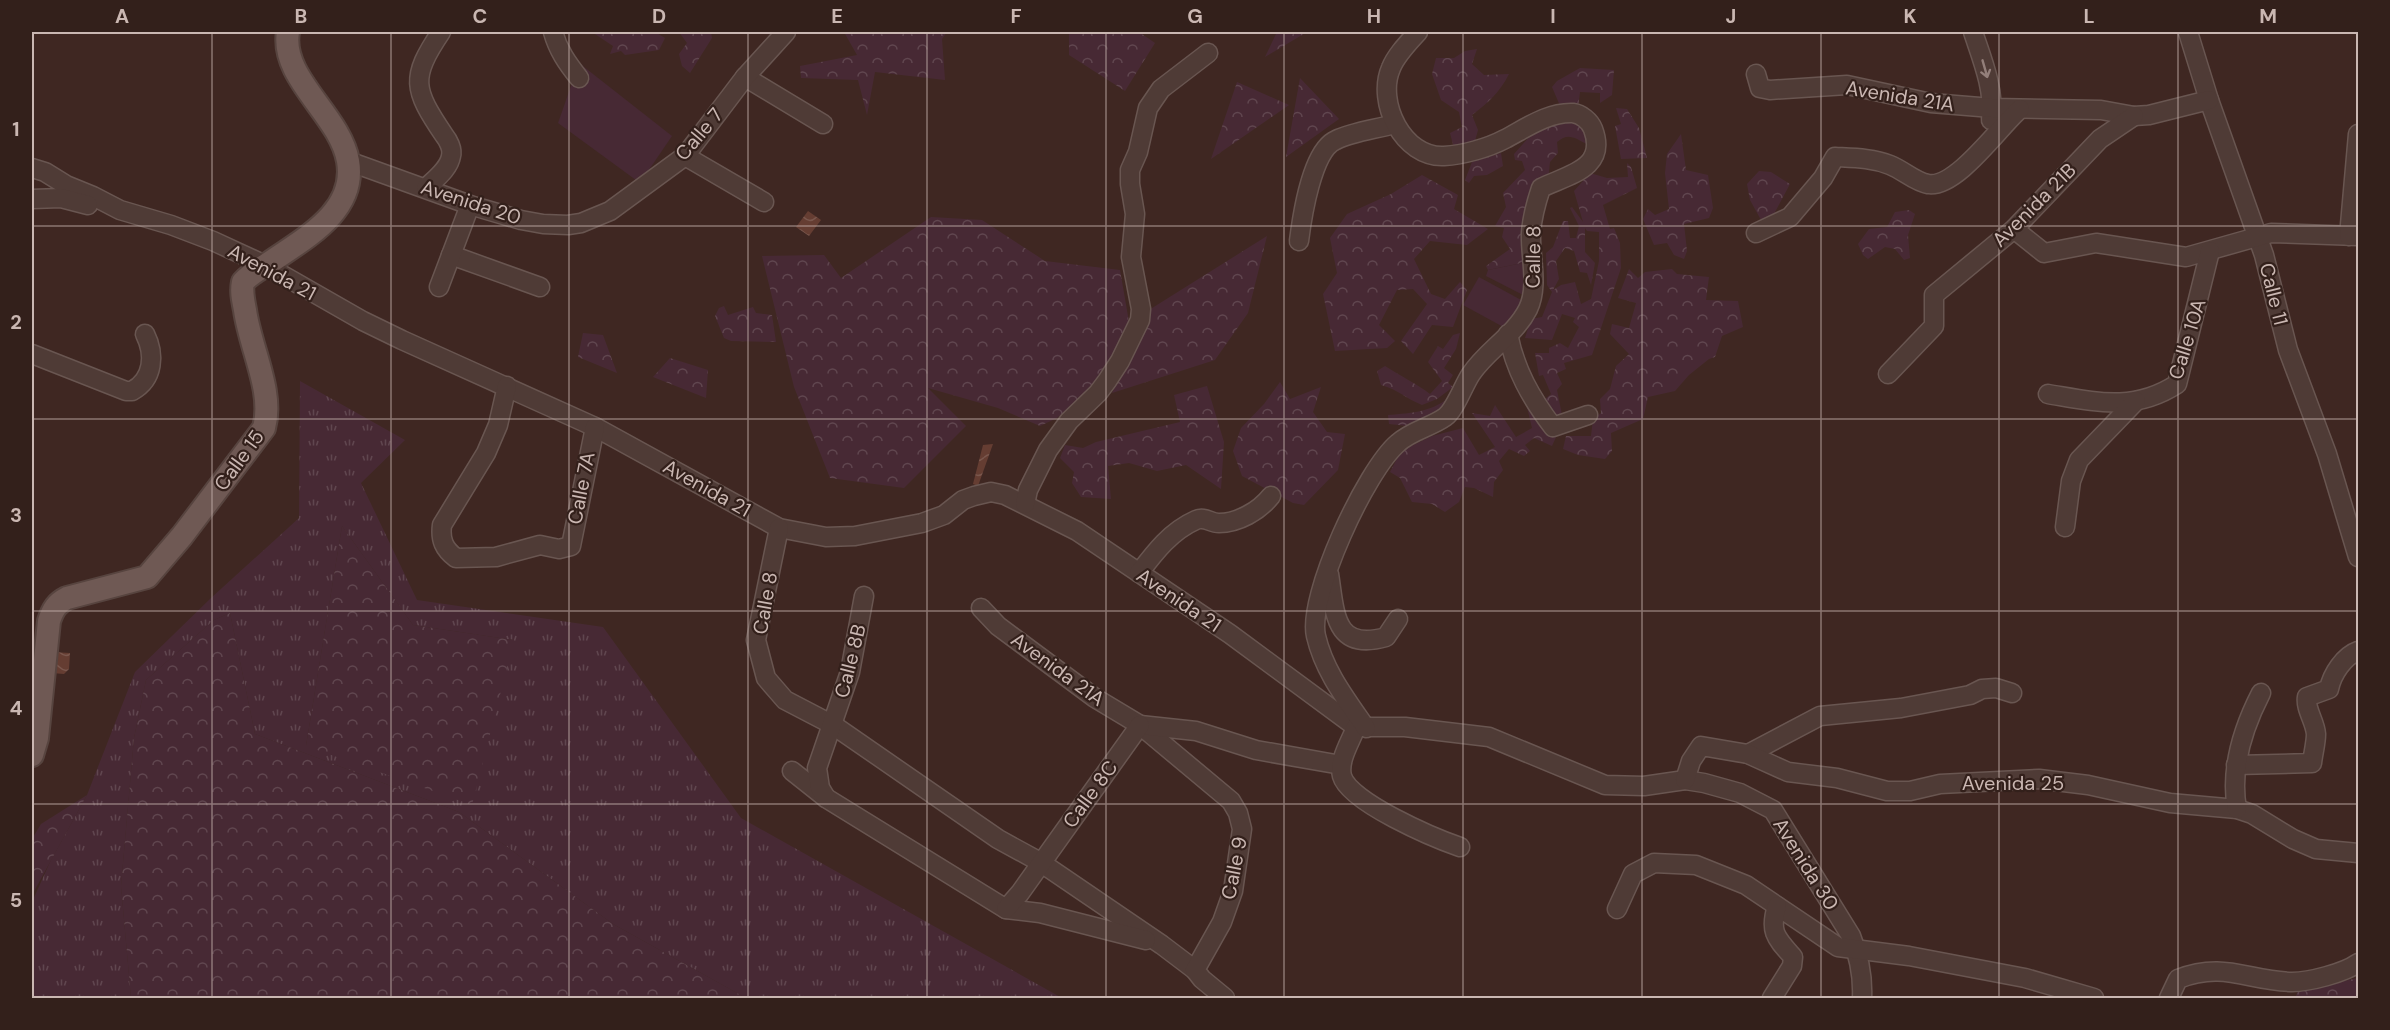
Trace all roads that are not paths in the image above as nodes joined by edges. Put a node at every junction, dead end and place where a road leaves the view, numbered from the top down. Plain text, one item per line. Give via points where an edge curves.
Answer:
1 (288, 32) edge
2 (441, 32) edge
3 (553, 32) edge
4 (786, 32) edge
5 (1418, 32) edge
6 (1973, 32) edge
7 (2188, 32) edge
8 (1208, 53) dead end
9 (1755, 74) dead end
10 (745, 77) junction
11 (579, 78) dead end
12 (2209, 100) junction
13 (1992, 108) junction
14 (2020, 109) junction
15 (2134, 116) junction
16 (823, 124) dead end
17 (1394, 124) junction
18 (2358, 134) edge
19 (1986, 144) junction
20 (685, 156) junction
21 (348, 161) junction
22 (32, 168) edge
23 (426, 188) junction
24 (32, 199) edge
25 (764, 202) dead end
26 (470, 206) junction
27 (120, 210) junction
28 (596, 218) joint
29 (2014, 229) junction
30 (1755, 233) dead end
31 (2257, 235) junction
32 (2354, 236) edge
33 (1299, 242) dead end
34 (2210, 251) junction
35 (452, 255) junction
36 (265, 265) junction
37 (439, 287) dead end
38 (540, 287) dead end
39 (145, 334) dead end
40 (1508, 334) junction
41 (32, 354) edge
42 (1888, 374) dead end
43 (507, 386) junction
44 (2048, 394) dead end
45 (2136, 401) junction
46 (1588, 415) dead end
47 (595, 427) junction
48 (1271, 496) dead end
49 (1025, 504) junction
50 (2065, 527) dead end
51 (779, 528) junction
52 (2358, 557) edge
53 (1328, 570) junction
54 (1139, 573) junction
55 (864, 596) dead end
56 (981, 608) dead end
57 (1398, 619) dead end
58 (2358, 651) edge
59 (2013, 693) dead end
60 (2261, 693) dead end
61 (833, 725) junction
62 (1140, 725) junction
63 (1361, 727) junction
64 (33, 743) edge
65 (1748, 754) junction
66 (1341, 765) junction
67 (2236, 765) junction
68 (792, 771) dead end
69 (1685, 780) junction
70 (826, 798) junction
71 (2237, 808) junction
72 (1460, 847) dead end
73 (2358, 854) edge
74 (1040, 862) junction
75 (1777, 906) junction
76 (1006, 909) junction
77 (1617, 909) dead end
78 (1162, 945) junction
79 (1857, 950) junction
80 (2358, 963) edge
81 (1197, 973) junction
82 (2089, 998) edge
83 (1225, 999) edge
84 (1772, 999) edge
85 (1862, 999) edge
86 (2169, 999) edge

1 - 21 main road, Calle 15 via 290,60 340,136
2 - 23 street via 424,57 418,78 423,99 452,154 447,166
3 - 11 street via 557,46
4 - 10 street, Calle 7
5 - 17 street via 1391,68 1386,85
6 -> 13 street via 1987,75
7 - 12 street, Calle 11
8 - 49 street via 1161,89 1148,108 1130,170 1135,214 1131,257 1140,320 1107,381 1048,450
9 - 13 street, Avenida 21A via 1760,88 1770,90 1847,85 1931,103
10 - 16 street
10 - 20 street, Calle 7
12 - 15 street, Avenida 21A
12 - 31 street, Calle 11
13 - 14 street, Avenida 21A
13 - 19 street
14 - 15 street, Avenida 21A via 2102,110
14 - 19 street
15 - 29 street, Avenida 21B via 2100,139
17 - 33 street via 1335,140 1323,152 1302,216
17 - 40 street, Calle 8 via 1414,146 1441,157 1491,145 1558,114 1576,113 1593,129 1592,162 1541,188 1531,235 1533,297
18 - 32 street
19 - 30 street via 1959,172 1934,184 1867,158 1835,157 1790,217
20 - 25 street
20 - 28 street, Calle 7
21 - 23 street, Avenida 20
21 - 36 main road, Calle 15 via 346,192 337,210
22 - 27 street, Avenida 21
23 - 26 street, Avenida 20
24 - 27 street via 62,198 110,214
26 - 28 street, Avenida 20 via 543,224 568,225
26 - 35 street
27 - 36 street, Avenida 21 via 171,225
29 - 34 street via 2044,253 2096,243 2170,255
29 - 42 street, Avenida 21B via 1934,295 1934,326
31 - 32 street
31 - 34 street
31 - 52 street, Calle 11 via 2288,350 2327,454
34 - 45 street, Calle 10A via 2177,384 2161,395
35 - 37 street
35 - 38 street
36 - 43 street, Avenida 21 via 363,321
36 - 64 main road, Calle 15 via 242,286 246,322 267,400 264,428 154,572 140,581 68,598 53,609
39 - 41 street via 152,365 132,391
40 - 46 street via 1527,391 1553,427
40 - 53 street, Calle 8 via 1470,375 1447,416 1397,443 1376,470
43 - 47 street, Avenida 21
43 - 47 street, Calle 7A via 498,425 486,453 442,525 442,540 456,558 496,557 540,545 559,549 571,546
44 - 45 street via 2111,404
45 - 50 street via 2079,460 2071,481
47 - 51 street, Avenida 21
48 - 54 street via 1253,513 1241,518 1220,523 1194,521 1160,545
49 - 51 street, Avenida 21 via 991,492 963,500 945,515 922,524 855,536 826,537
49 - 54 street, Avenida 21 via 1077,531
51 - 61 street, Calle 8 via 756,640 766,678 785,700
53 - 57 street via 1335,619 1344,632 1361,640 1374,640 1386,637
53 - 63 street, Calle 8 via 1315,615 1316,635 1327,669
54 - 63 street, Avenida 21
55 - 61 street, Calle 8B via 852,664
56 - 62 street, Avenida 21A via 998,626 1095,698
58 - 67 street via 2344,659 2329,689 2307,697 2316,735 2312,763
59 - 65 street via 1982,689 1970,695 1901,708 1820,716
60 - 67 street via 2250,715
61 - 70 street, Calle 8B via 817,768
61 - 74 street via 998,839
62 - 66 street via 1196,731 1256,750
62 - 74 street, Calle 8C
62 - 81 street, Calle 9 via 1231,801 1242,829 1233,891
63 - 66 street
63 - 69 street, Avenida 30 via 1405,727 1489,737 1605,785 1644,786
65 - 69 street, Avenida 25 via 1701,746
65 - 71 street, Avenida 25 via 1788,772 1837,778 1887,792 1940,784 2039,779 2170,803
66 - 72 street via 1346,784 1359,798
67 - 71 street
68 - 70 street
69 - 79 street, Avenida 30 via 1740,793 1773,810
70 - 76 street
71 - 73 street, Avenida 25 via 2316,849
74 - 76 street, Calle 8C
74 - 78 street
75 - 77 street via 1746,885 1696,865 1654,863 1633,874
75 - 79 street via 1838,947
75 - 84 street via 1773,921 1776,937 1793,957 1792,966
76 - 78 street via 1040,913
78 - 81 street
79 - 82 street via 2025,978
79 - 85 street, Avenida 30
80 - 86 street via 2311,980 2292,982 2223,971 2194,973 2178,979
81 - 83 street

